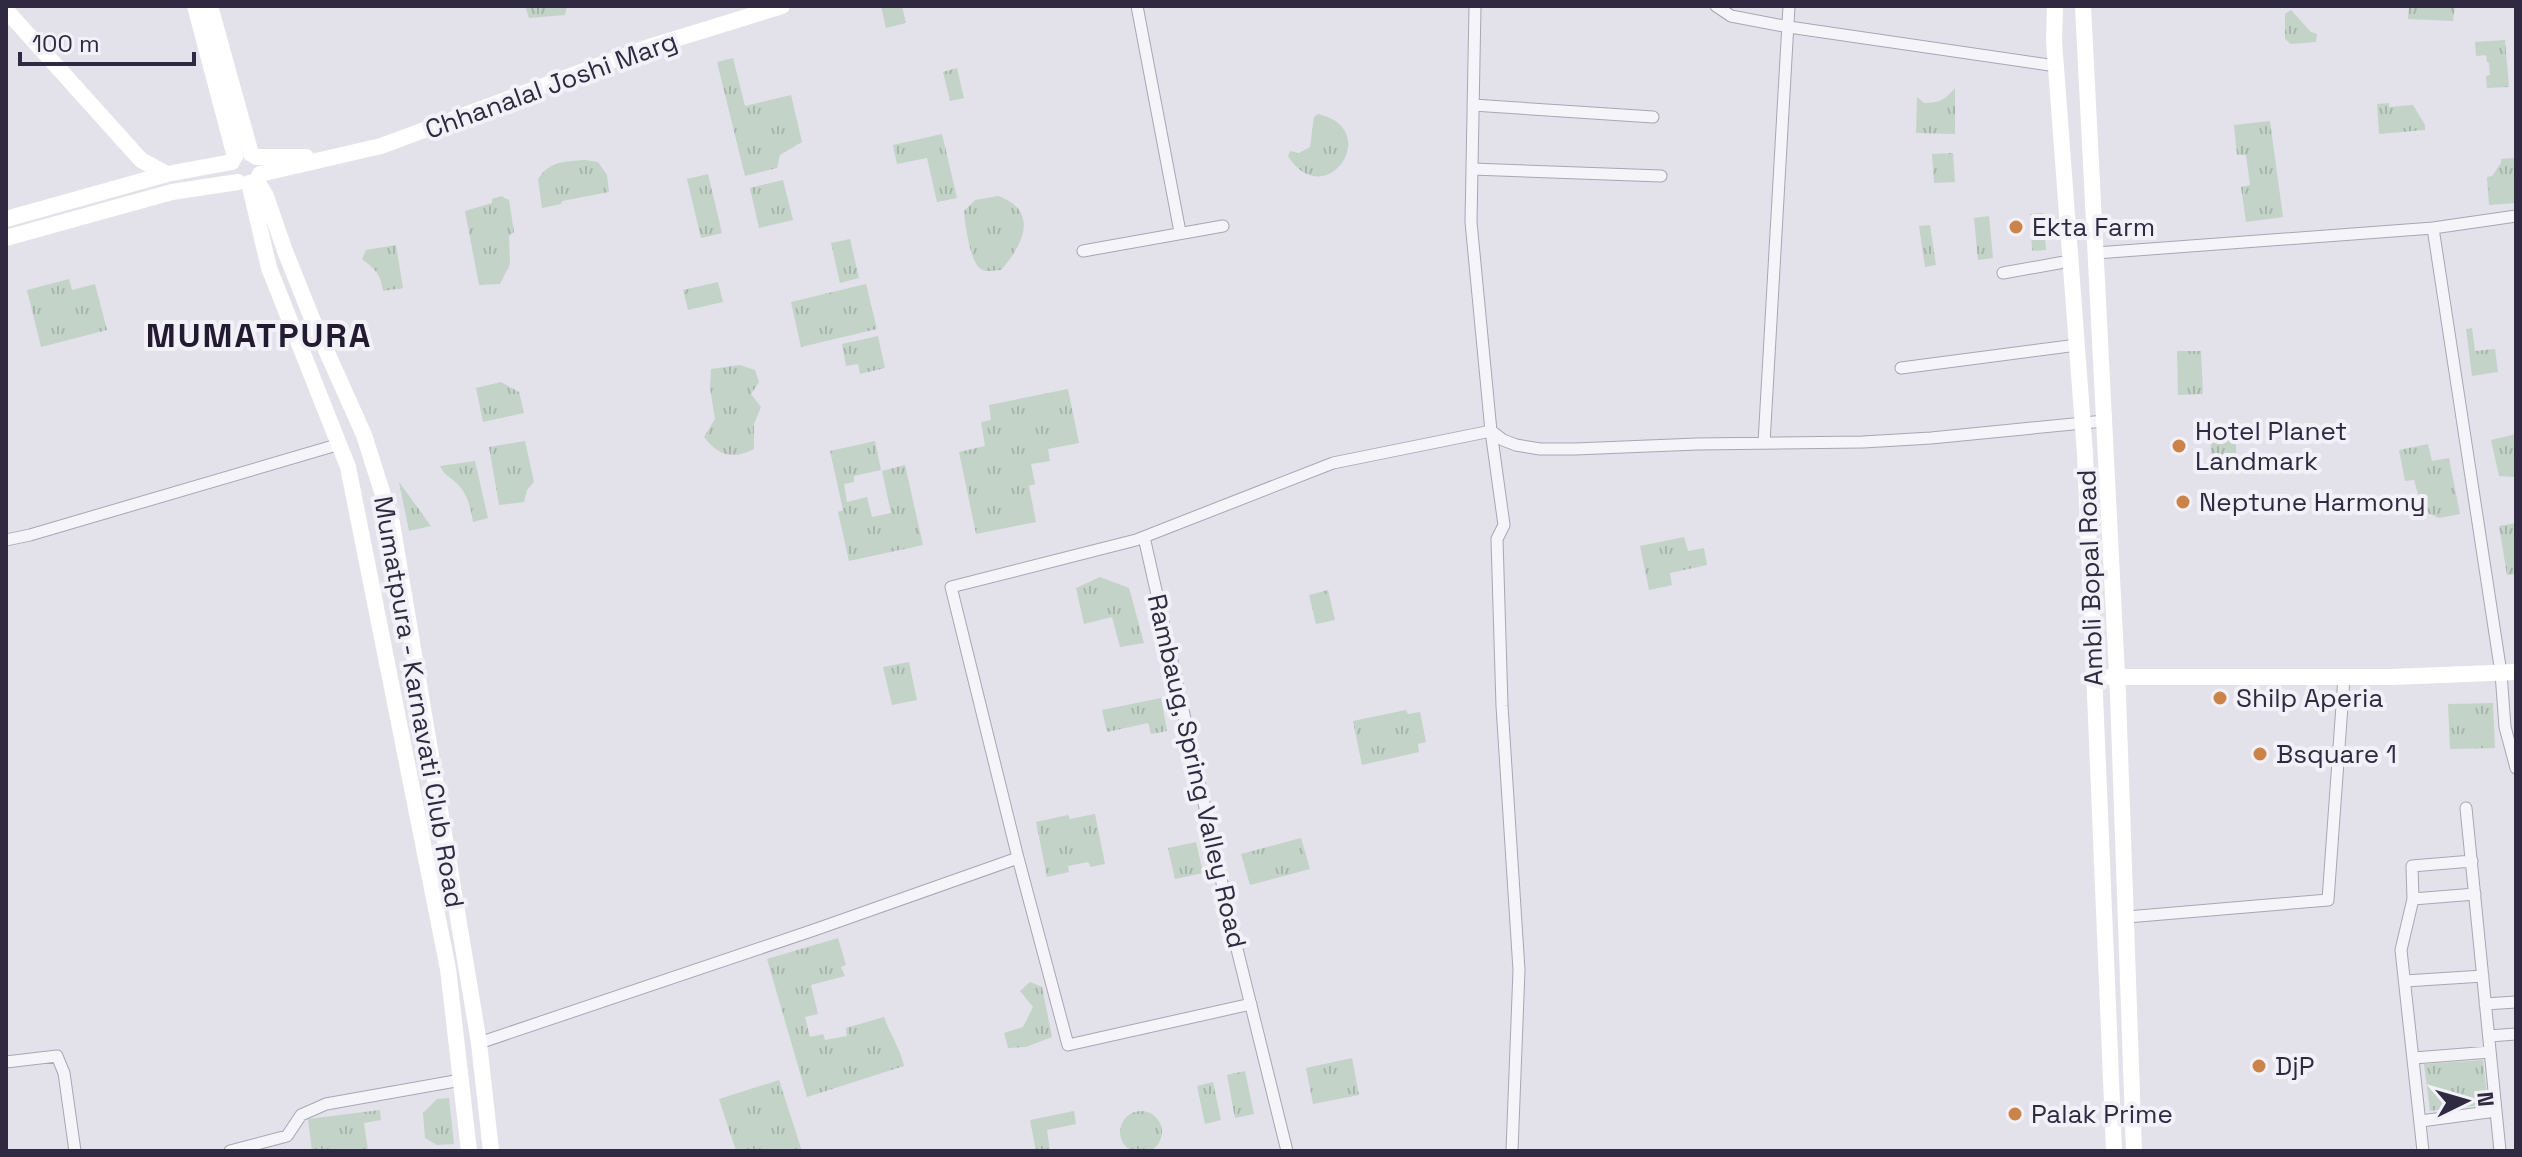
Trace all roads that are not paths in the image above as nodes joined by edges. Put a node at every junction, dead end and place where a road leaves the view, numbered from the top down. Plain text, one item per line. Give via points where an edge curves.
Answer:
1 (195, 6) edge
2 (210, 6) edge
3 (782, 6) edge
4 (1137, 6) edge
5 (1475, 6) edge
6 (1716, 6) edge
7 (1789, 6) edge
8 (2055, 6) edge
9 (2083, 6) edge
10 (6, 10) edge
11 (1789, 27) junction
12 (2056, 66) junction
13 (1473, 105) junction
14 (1653, 117) dead end
15 (247, 169) junction
16 (1472, 169) junction
17 (167, 174) junction
18 (1661, 176) dead end
19 (2516, 216) edge
20 (6, 219) edge
21 (1223, 226) dead end
22 (2433, 228) junction
23 (1180, 232) junction
24 (6, 238) edge
25 (1083, 251) dead end
26 (2096, 253) junction
27 (2070, 261) junction
28 (2003, 273) dead end
29 (2077, 345) junction
30 (1901, 368) dead end
31 (2104, 421) junction
32 (2083, 424) junction
33 (1491, 431) junction
34 (1764, 443) junction
35 (340, 444) junction
36 (1144, 537) junction
37 (6, 540) edge
38 (2509, 673) edge
39 (2117, 677) junction
40 (2094, 678) junction
41 (2344, 678) junction
42 (2516, 768) edge
43 (2466, 808) dead end
44 (1018, 858) junction
45 (2472, 861) junction
46 (2475, 894) junction
47 (2413, 899) junction
48 (2127, 917) junction
49 (2483, 976) junction
50 (2405, 981) junction
51 (2516, 1002) edge
52 (1251, 1004) junction
53 (2485, 1004) junction
54 (2516, 1034) edge
55 (2489, 1036) junction
56 (479, 1043) junction
57 (2490, 1052) junction
58 (2414, 1058) junction
59 (6, 1062) edge
60 (461, 1080) junction
61 (2496, 1111) junction
62 (2421, 1121) junction
63 (75, 1151) edge
64 (230, 1151) edge
65 (469, 1151) edge
66 (491, 1151) edge
67 (1287, 1151) edge
68 (1512, 1151) edge
69 (2114, 1151) edge
70 (2134, 1151) edge
71 (2423, 1151) edge
72 (2500, 1151) edge

1 - 15 street
2 - 15 street
3 - 15 street, Chhanalal Joshi Marg via 646,48 381,146
4 - 23 street
5 - 13 street
6 - 11 street via 1731,16
7 - 11 street
8 - 12 street, Ambli Bopal Road
9 - 26 street, Ambli Bopal Road
10 - 17 street via 141,160
11 - 12 street
11 - 34 street
12 - 27 street, Ambli Bopal Road
13 - 14 street
13 - 16 street
15 - 17 street
15 - 24 street
15 - 35 street, Mumatpura - Karnavati Club Road via 269,268
15 - 56 street, Mumatpura - Karnavati Club Road via 266,196 364,435 392,523
16 - 18 street
16 - 33 street via 1471,222
17 - 20 street
19 - 22 street
21 - 23 street
22 - 26 street
22 - 38 street
23 - 25 street
26 - 31 street, Ambli Bopal Road
27 - 28 street
27 - 29 street, Ambli Bopal Road
29 - 30 street
29 - 32 street, Ambli Bopal Road
31 - 32 street
31 - 39 street, Ambli Bopal Road
32 - 34 street via 1931,438
32 - 40 street, Ambli Bopal Road
33 - 34 street via 1503,440 1540,449
33 - 36 street via 1333,463
33 - 68 street via 1504,525 1497,539 1502,706 1519,970
35 - 37 street
35 - 60 street, Mumatpura - Karnavati Club Road via 448,969
36 - 44 street via 951,587
36 - 52 street, Rambaug, Spring Valley Road
38 - 41 street
38 - 42 street via 2505,727
39 - 40 street
39 - 41 street
39 - 48 street, Ambli Bopal Road
40 - 69 street, Ambli Bopal Road
41 - 48 street via 2328,900
43 - 45 street
44 - 52 street via 1068,1045
44 - 56 street
45 - 46 street
45 - 47 street via 2412,866
46 - 47 street
46 - 49 street
47 - 50 street via 2401,950
48 - 70 street, Ambli Bopal Road
49 - 50 street
49 - 53 street
50 - 58 street
51 - 53 street
52 - 67 street, Rambaug, Spring Valley Road
53 - 55 street
54 - 55 street
55 - 57 street
56 - 66 street, Mumatpura - Karnavati Club Road
57 - 58 street
57 - 61 street
58 - 62 street
59 - 63 street via 57,1056
60 - 64 street via 326,1104 301,1115 287,1136
60 - 65 street, Mumatpura - Karnavati Club Road
61 - 62 street
61 - 72 street
62 - 71 street

